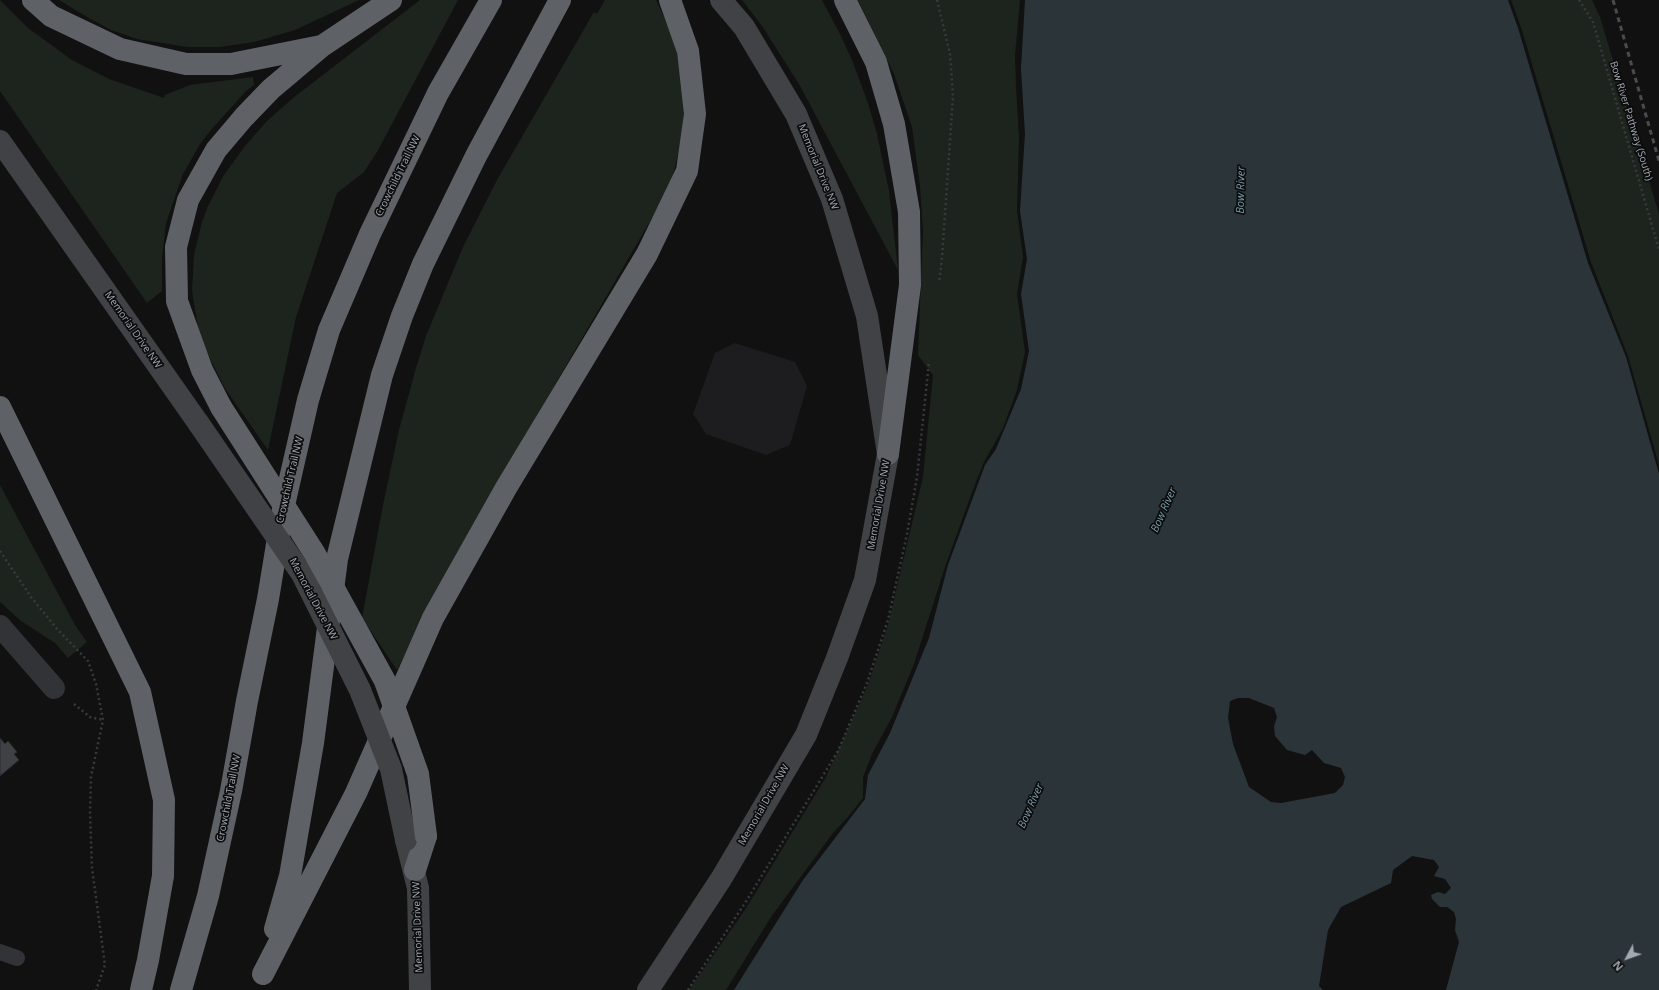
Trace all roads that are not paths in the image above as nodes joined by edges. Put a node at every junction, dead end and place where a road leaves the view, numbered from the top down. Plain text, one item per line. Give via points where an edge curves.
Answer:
1 (33, 0) edge
2 (391, 0) edge
3 (491, 0) edge
4 (560, 0) edge
5 (670, 0) edge
6 (721, 0) edge
7 (845, 0) edge
8 (322, 46) junction
9 (0, 141) edge
10 (0, 407) edge
11 (888, 454) junction
12 (0, 626) edge
13 (54, 688) road end
14 (416, 838) junction
15 (415, 870) joint
16 (0, 952) edge
17 (17, 958) dead end
18 (259, 982) edge
19 (141, 990) edge
20 (181, 990) edge
21 (420, 990) edge
22 (648, 990) edge

1 - 8 highway via 51,16 120,49 186,64 231,64
2 - 8 highway
3 - 20 highway, Crowchild Trail NW via 438,93 370,234 329,330 308,400 282,514 231,791 208,896
4 - 18 highway via 476,156 423,264 382,375 338,558 313,743 290,876
5 - 18 highway via 688,51 695,114 687,171 647,254 506,488 433,618 356,793
6 - 11 main road, Memorial Drive NW via 744,27 796,114 832,198 867,316
7 - 11 highway via 876,62 894,124 909,212 910,285
8 - 14 highway, bridge via 272,89 216,150 188,200 176,247 177,301 202,370 221,407 315,554 385,681 418,774
9 - 14 main road, Memorial Drive NW, bridge via 302,574 360,690
10 - 19 highway via 140,692 164,800 163,876
11 - 22 main road, Memorial Drive NW via 865,580 838,658 806,735 721,880
12 - 13 street
14 - 15 highway
15 - 21 main road, Memorial Drive NW via 418,888
16 - 17 lane

